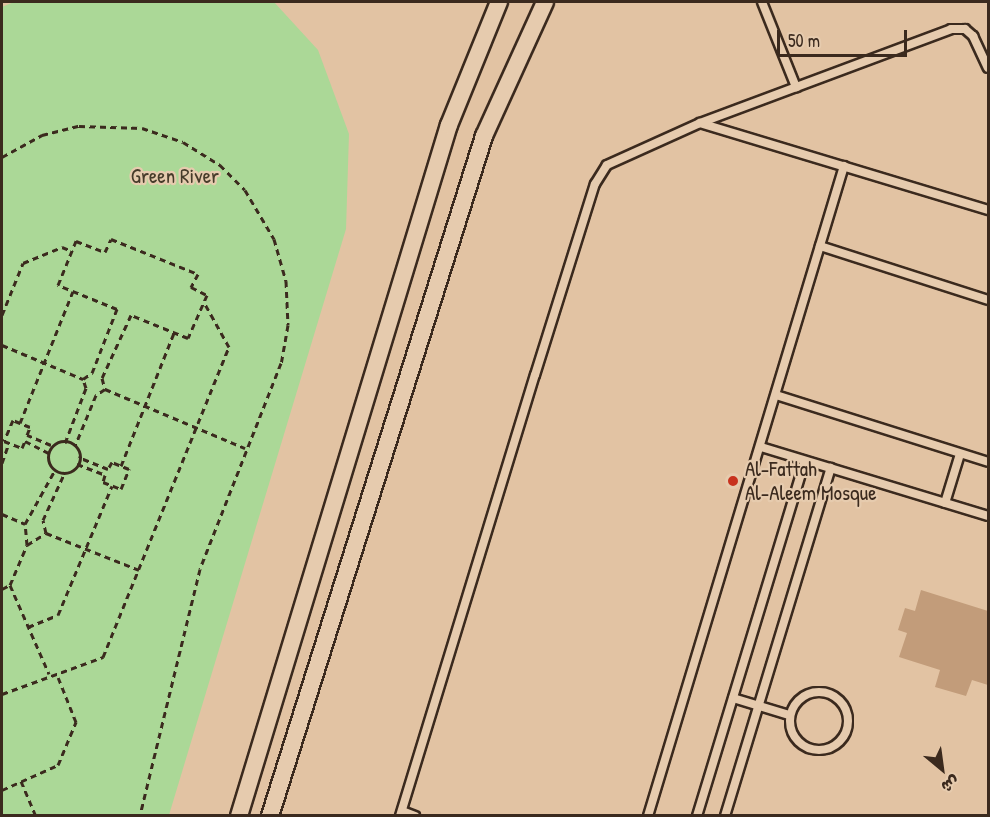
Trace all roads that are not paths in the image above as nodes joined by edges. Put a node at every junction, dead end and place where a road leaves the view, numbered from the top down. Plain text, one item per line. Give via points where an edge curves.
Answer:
1 (499, 2) edge
2 (545, 2) edge
3 (762, 2) edge
4 (988, 68) edge
5 (796, 87) junction
6 (700, 123) junction
7 (844, 166) junction
8 (988, 210) edge
9 (820, 246) junction
10 (988, 300) edge
11 (776, 395) junction
12 (761, 447) junction
13 (960, 454) junction
14 (805, 461) junction
15 (988, 462) edge
16 (831, 468) junction
17 (945, 503) junction
18 (988, 516) edge
19 (733, 698) junction
20 (759, 706) junction
21 (789, 715) junction
22 (401, 813) edge
23 (239, 816) edge
24 (270, 816) edge
25 (416, 816) edge
26 (648, 816) edge
27 (697, 816) edge
28 (725, 816) edge

1 - 23 street via 449,124
2 - 24 street via 484,136
3 - 5 lane
4 - 5 lane via 973,36 965,29 951,29
5 - 6 lane
6 - 7 lane
6 - 22 lane via 623,153 607,165 596,184
7 - 8 lane
7 - 9 lane
9 - 10 lane
9 - 11 lane
11 - 12 lane
11 - 13 lane
12 - 14 lane
12 - 26 lane
13 - 15 lane
13 - 17 lane
14 - 16 lane
14 - 19 lane
16 - 17 lane
16 - 20 lane
17 - 18 lane
19 - 20 lane
19 - 27 lane
20 - 21 lane
20 - 28 lane
21 - 21 lane via 794,735 810,749 835,746 849,724 837,696 822,691 807,693
22 - 25 lane

